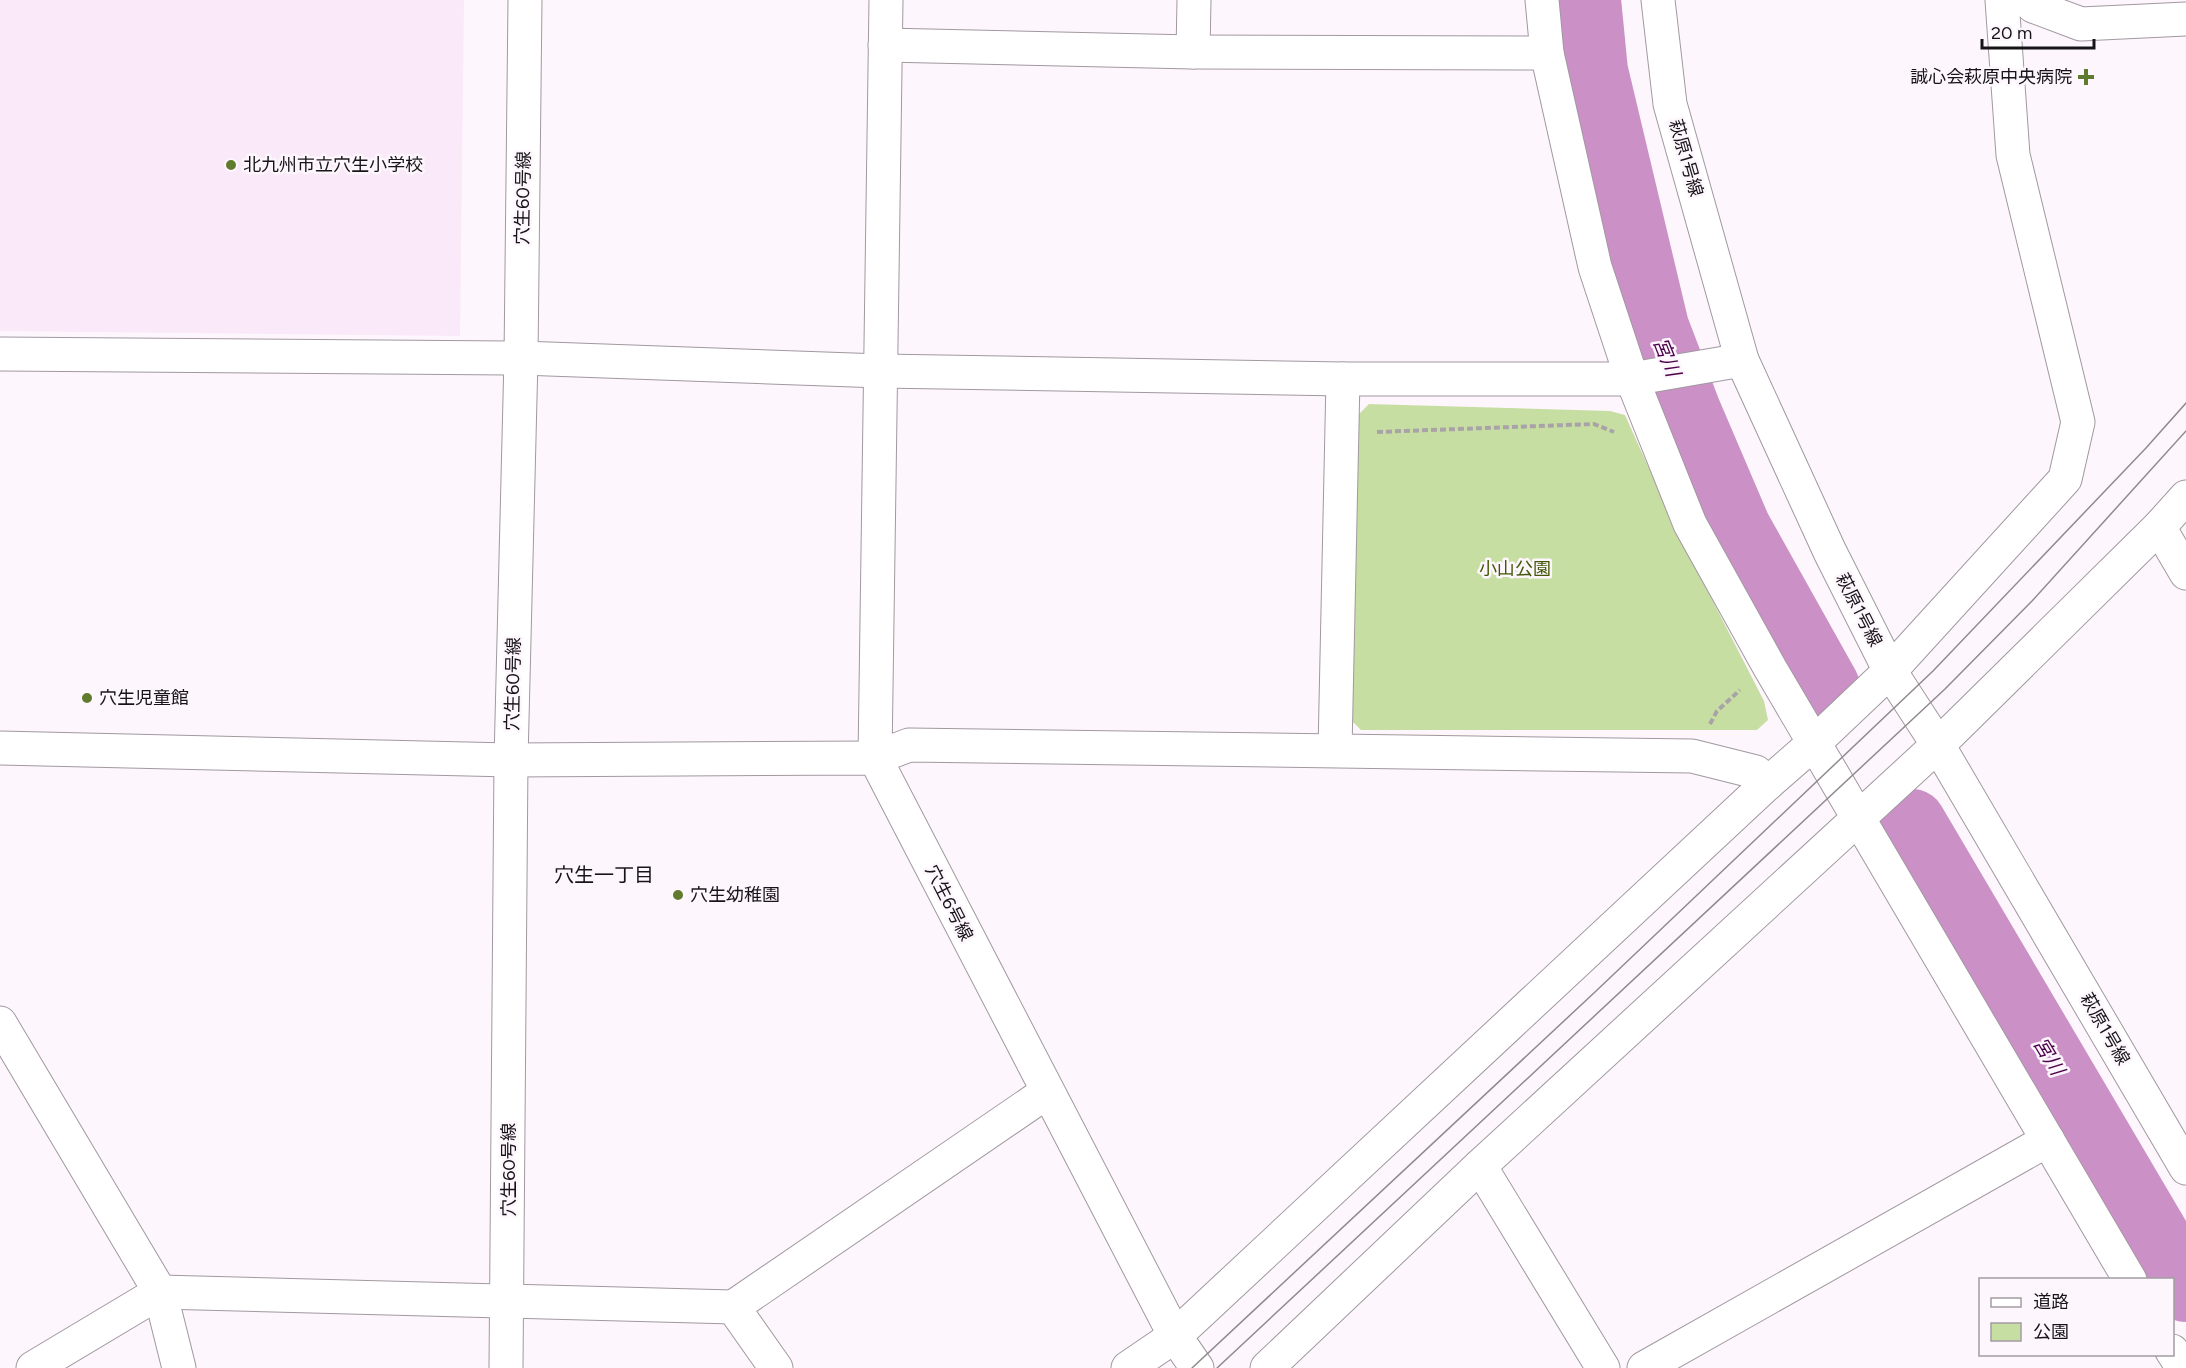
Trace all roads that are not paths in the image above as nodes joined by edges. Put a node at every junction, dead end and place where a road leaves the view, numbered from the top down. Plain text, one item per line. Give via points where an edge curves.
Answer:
1 (525, 0) edge
2 (886, 0) edge
3 (1194, 0) edge
4 (1542, 0) edge
5 (1658, 0) edge
6 (2002, 0) edge
7 (2028, 0) edge
8 (2186, 20) edge
9 (885, 45) junction
10 (1193, 52) junction
11 (1547, 53) junction
12 (0, 354) edge
13 (521, 358) junction
14 (1742, 360) junction
15 (881, 371) junction
16 (1632, 379) junction
17 (1342, 380) junction
18 (2186, 497) edge
19 (2159, 527) junction
20 (2186, 573) edge
21 (1890, 671) junction
22 (1814, 743) junction
23 (1938, 745) junction
24 (0, 748) edge
25 (1335, 750) junction
26 (875, 758) junction
27 (511, 760) junction
28 (1767, 784) junction
29 (1860, 818) junction
30 (0, 1023) edge
31 (1047, 1092) junction
32 (2048, 1140) junction
33 (1480, 1166) junction
34 (2186, 1168) edge
35 (2129, 1278) edge
36 (160, 1292) junction
37 (508, 1302) junction
38 (733, 1307) junction
39 (1175, 1336) junction
40 (2174, 1354) edge
41 (33, 1368) edge
42 (179, 1368) edge
43 (506, 1368) edge
44 (776, 1368) edge
45 (1128, 1368) edge
46 (1197, 1368) edge
47 (1267, 1368) edge
48 (1603, 1368) edge
49 (1644, 1368) edge
50 (2183, 1368) edge

1 - 13 street, 穴生60号線
2 - 9 street
3 - 10 street
4 - 11 street
5 - 14 street, 萩原1号線 via 1671,104
6 - 21 street via 2013,155 2078,422 2065,479
7 - 8 street via 2033,6 2081,24
9 - 10 street
9 - 15 street
10 - 11 street
11 - 16 street via 1595,267
12 - 13 street
13 - 15 street
13 - 27 street, 穴生60号線
14 - 16 street
14 - 21 street, 萩原1号線 via 1830,552
15 - 17 street
15 - 26 street
16 - 17 street
16 - 22 street via 1690,524
17 - 25 street
18 - 19 street
19 - 20 street
19 - 23 street
21 - 22 street
21 - 23 street, 萩原1号線
22 - 28 street
22 - 29 street
23 - 29 street
23 - 34 street, 萩原1号線
24 - 27 street
25 - 26 street via 909,745
25 - 28 street via 1692,756 1756,772
26 - 27 street
26 - 31 street, 穴生6号線
27 - 37 street, 穴生60号線
28 - 39 street
29 - 32 street
29 - 33 street
30 - 36 street
31 - 38 street
31 - 39 street, 穴生6号線
32 - 35 street
32 - 49 street
33 - 47 street
33 - 48 street
36 - 37 street
36 - 41 street
36 - 42 street
37 - 38 street
37 - 43 street, 穴生60号線
38 - 44 street
39 - 45 street
39 - 46 street, 穴生6号線
40 - 50 street

